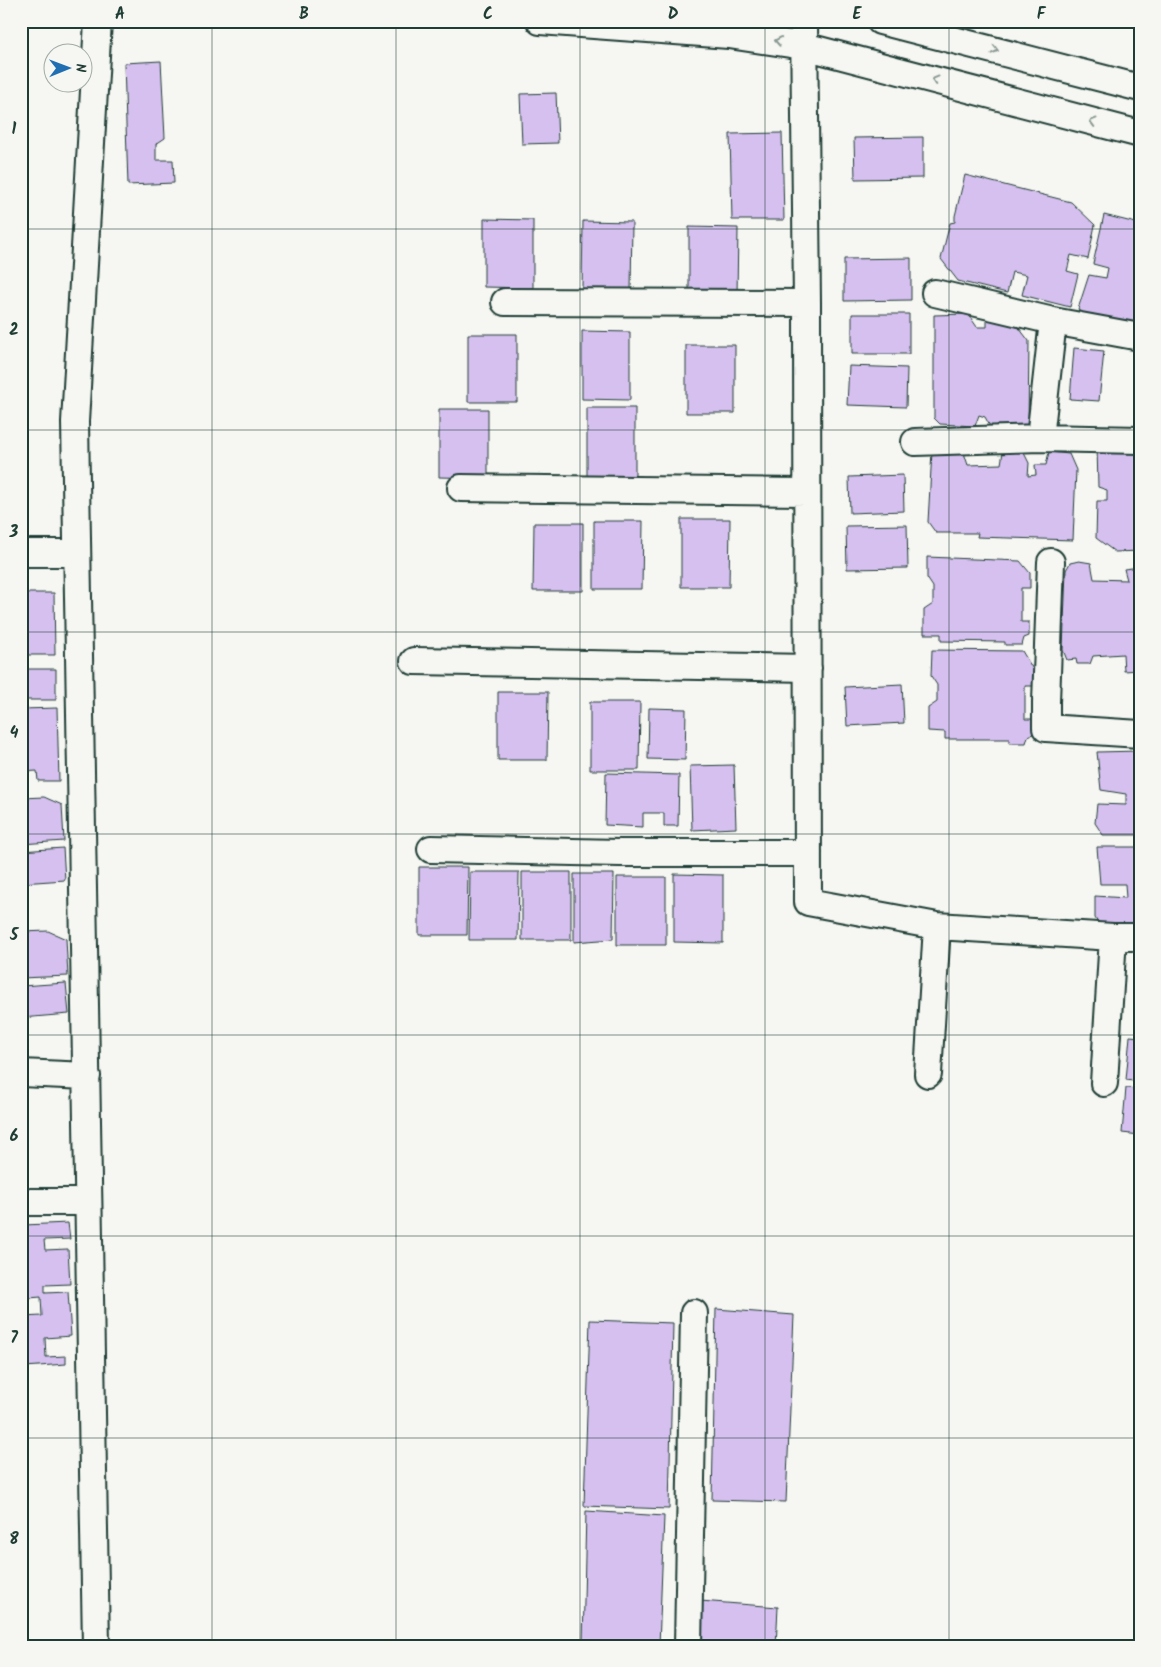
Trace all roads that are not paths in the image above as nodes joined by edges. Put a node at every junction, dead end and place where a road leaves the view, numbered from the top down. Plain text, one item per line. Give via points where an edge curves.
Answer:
1 (98, 21) edge
2 (540, 21) edge
3 (880, 21) edge
4 (804, 34) edge
5 (1140, 88) edge
6 (1140, 134) edge
7 (935, 293) dead end
8 (506, 302) dead end
9 (807, 303) junction
10 (1053, 321) junction
11 (1140, 338) edge
12 (1040, 438) junction
13 (1140, 440) edge
14 (915, 442) dead end
15 (461, 488) dead end
16 (807, 492) junction
17 (21, 553) edge
18 (77, 553) junction
19 (1051, 562) dead end
20 (414, 661) dead end
21 (808, 668) junction
22 (1140, 734) edge
23 (431, 849) dead end
24 (808, 853) junction
25 (937, 926) junction
26 (1112, 937) junction
27 (1140, 937) edge
28 (21, 1073) edge
29 (928, 1074) dead end
30 (87, 1076) junction
31 (1104, 1083) dead end
32 (21, 1202) edge
33 (88, 1202) junction
34 (694, 1313) dead end
35 (96, 1646) edge
36 (688, 1646) edge

1 - 18 street via 75,422
4 -> 2 street via 728,35
3 -> 5 street
6 -> 4 street
4 - 9 street
7 - 10 street
8 - 9 street
9 - 16 street
10 - 11 street
10 - 12 street
12 - 13 street
12 - 14 street
15 - 16 street
16 - 21 street
17 - 18 street
18 - 30 street
19 - 22 street via 1046,728
20 - 21 street
21 - 24 street
23 - 24 street
24 - 25 street via 808,902
25 - 26 street
25 - 29 street
26 - 27 street
26 - 31 street
28 - 30 street
30 - 33 street
32 - 33 street
33 - 35 street
34 - 36 street

